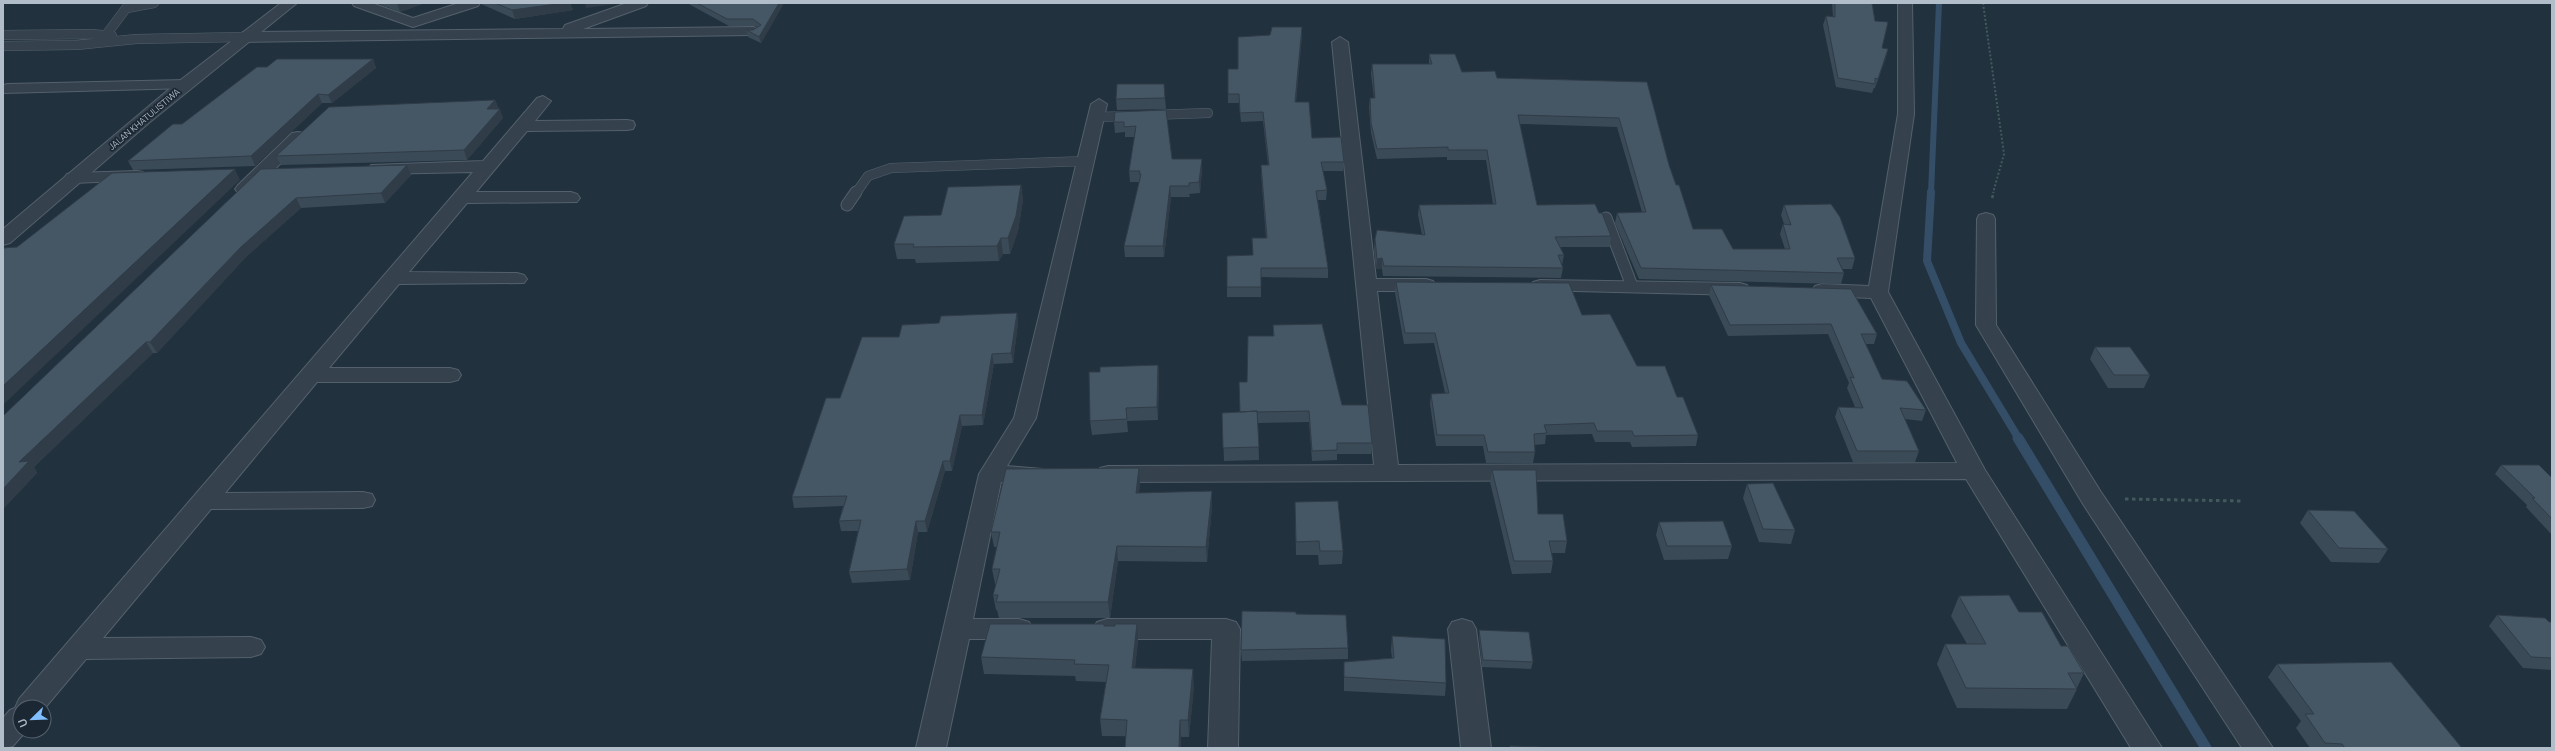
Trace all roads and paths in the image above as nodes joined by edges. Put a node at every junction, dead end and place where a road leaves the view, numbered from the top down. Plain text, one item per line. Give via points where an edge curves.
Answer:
1 (154, 3) edge
2 (290, 3) edge
3 (358, 3) edge
4 (473, 3) edge
5 (641, 3) edge
6 (1905, 3) edge
7 (1983, 3) edge
8 (129, 6) edge
9 (412, 28) junction
10 (754, 31) edge
11 (3, 34) edge
12 (552, 34) junction
13 (106, 35) junction
14 (243, 37) junction
15 (112, 41) junction
16 (1340, 42) dead end
17 (89, 44) junction
18 (3, 46) edge
19 (184, 85) junction
20 (8, 89) dead end
21 (543, 101) dead end
22 (1098, 110) joint
23 (1208, 113) dead end
24 (312, 124) edge
25 (627, 125) dead end
26 (521, 126) junction
27 (1086, 161) junction
28 (486, 166) junction
29 (358, 169) edge
30 (286, 171) edge
31 (239, 172) dead end
32 (263, 172) junction
33 (152, 175) edge
34 (72, 178) junction
35 (463, 197) junction
36 (571, 198) dead end
37 (228, 204) edge
38 (847, 205) dead end
39 (1606, 218) edge
40 (1986, 219) joint
41 (5, 235) edge
42 (395, 278) junction
43 (517, 279) dead end
44 (1367, 285) junction
45 (1445, 285) edge
46 (1523, 286) edge
47 (1632, 286) junction
48 (1756, 289) edge
49 (1802, 290) edge
50 (1878, 292) junction
51 (312, 375) junction
52 (450, 375) dead end
53 (1387, 471) junction
54 (1973, 471) junction
55 (991, 474) junction
56 (1055, 474) edge
57 (1086, 474) edge
58 (2092, 498) junction
59 (363, 500) dead end
60 (205, 501) junction
61 (2243, 501) dead end
62 (958, 629) junction
63 (1045, 629) edge
64 (1084, 629) edge
65 (1462, 629) dead end
66 (251, 647) dead end
67 (79, 649) junction
68 (36, 699) edge
69 (12, 727) edge
70 (3, 738) edge
71 (931, 748) edge
72 (1223, 748) edge
73 (1476, 748) edge
74 (2147, 748) edge
75 (2258, 748) edge

1 - 8 lane
2 - 14 street, JALAN KHATULISTIWA
3 - 9 street
4 - 9 street
5 - 12 street
6 - 50 street via 1906,114
7 - 40 path via 2004,154
8 - 13 lane
9 - 12 street
9 - 14 street
10 - 12 street
11 - 13 lane
13 - 15 lane via 112,36
13 - 17 lane
14 - 15 lane
14 - 19 street, JALAN KHATULISTIWA
15 - 17 lane
16 - 44 street
17 - 18 lane
19 - 20 street
19 - 34 street, JALAN KHATULISTIWA
21 - 26 street
22 - 23 lane
22 - 27 street
24 - 32 street
25 - 26 street
26 - 28 street
27 - 38 lane via 891,168 868,176
27 - 55 street via 1025,418
28 - 29 street
28 - 35 street
30 - 32 street
31 - 32 street
32 - 37 street
33 - 34 street
34 - 41 street, JALAN KHATULISTIWA
35 - 36 street
35 - 42 street
39 - 47 lane
40 - 58 street via 1986,325
42 - 43 street
42 - 51 street
44 - 45 street
44 - 53 street
46 - 47 street
47 - 48 street
49 - 50 street
50 - 54 street
51 - 52 street
51 - 60 street
53 - 54 street
53 - 57 street
54 - 74 street
55 - 56 street
55 - 62 street
58 - 61 path
58 - 75 street
59 - 60 street
60 - 67 street
62 - 63 street
62 - 71 street
64 - 72 street via 1226,629
65 - 73 street
66 - 67 street
67 - 68 street
69 - 70 street

